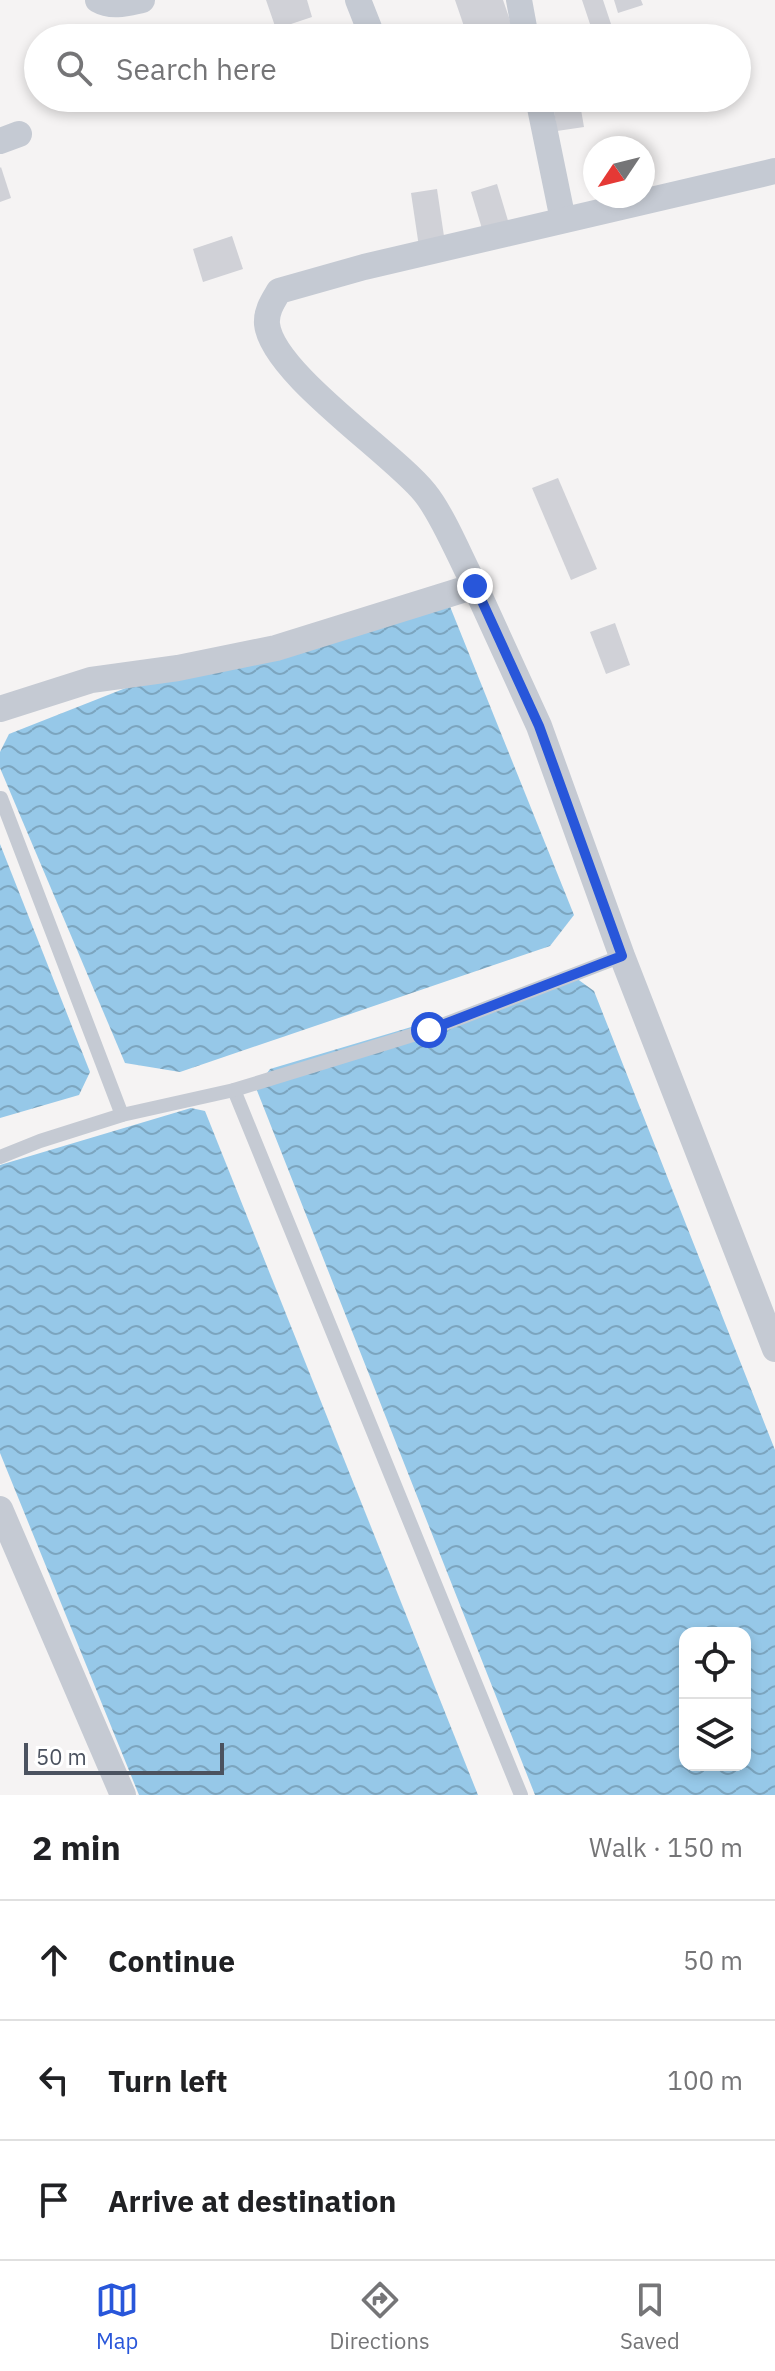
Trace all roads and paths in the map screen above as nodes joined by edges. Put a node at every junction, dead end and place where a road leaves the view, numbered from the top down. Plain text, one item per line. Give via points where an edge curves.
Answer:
1 (98, 0) edge
2 (142, 0) edge
3 (358, 0) edge
4 (519, 0) edge
5 (367, 24) edge
6 (523, 24) edge
7 (541, 112) edge
8 (775, 171) edge
9 (563, 220) junction
10 (475, 586) junction
11 (0, 709) edge
12 (1, 798) edge
13 (622, 956) junction
14 (234, 1090) junction
15 (122, 1115) junction
16 (0, 1157) edge
17 (775, 1349) edge
18 (0, 1509) edge
19 (123, 1795) edge
20 (521, 1795) edge

1 - 2 street via 120,5
3 - 5 street
4 - 6 street
7 - 9 street
8 - 9 street
9 - 10 street via 279,291 268,309 273,345 315,392 426,494
10 - 11 street via 276,648 91,680
10 - 13 street via 539,726
12 - 15 lane
13 - 14 lane via 429,1030
13 - 17 street
14 - 15 lane
14 - 20 lane
15 - 16 lane
18 - 19 street

